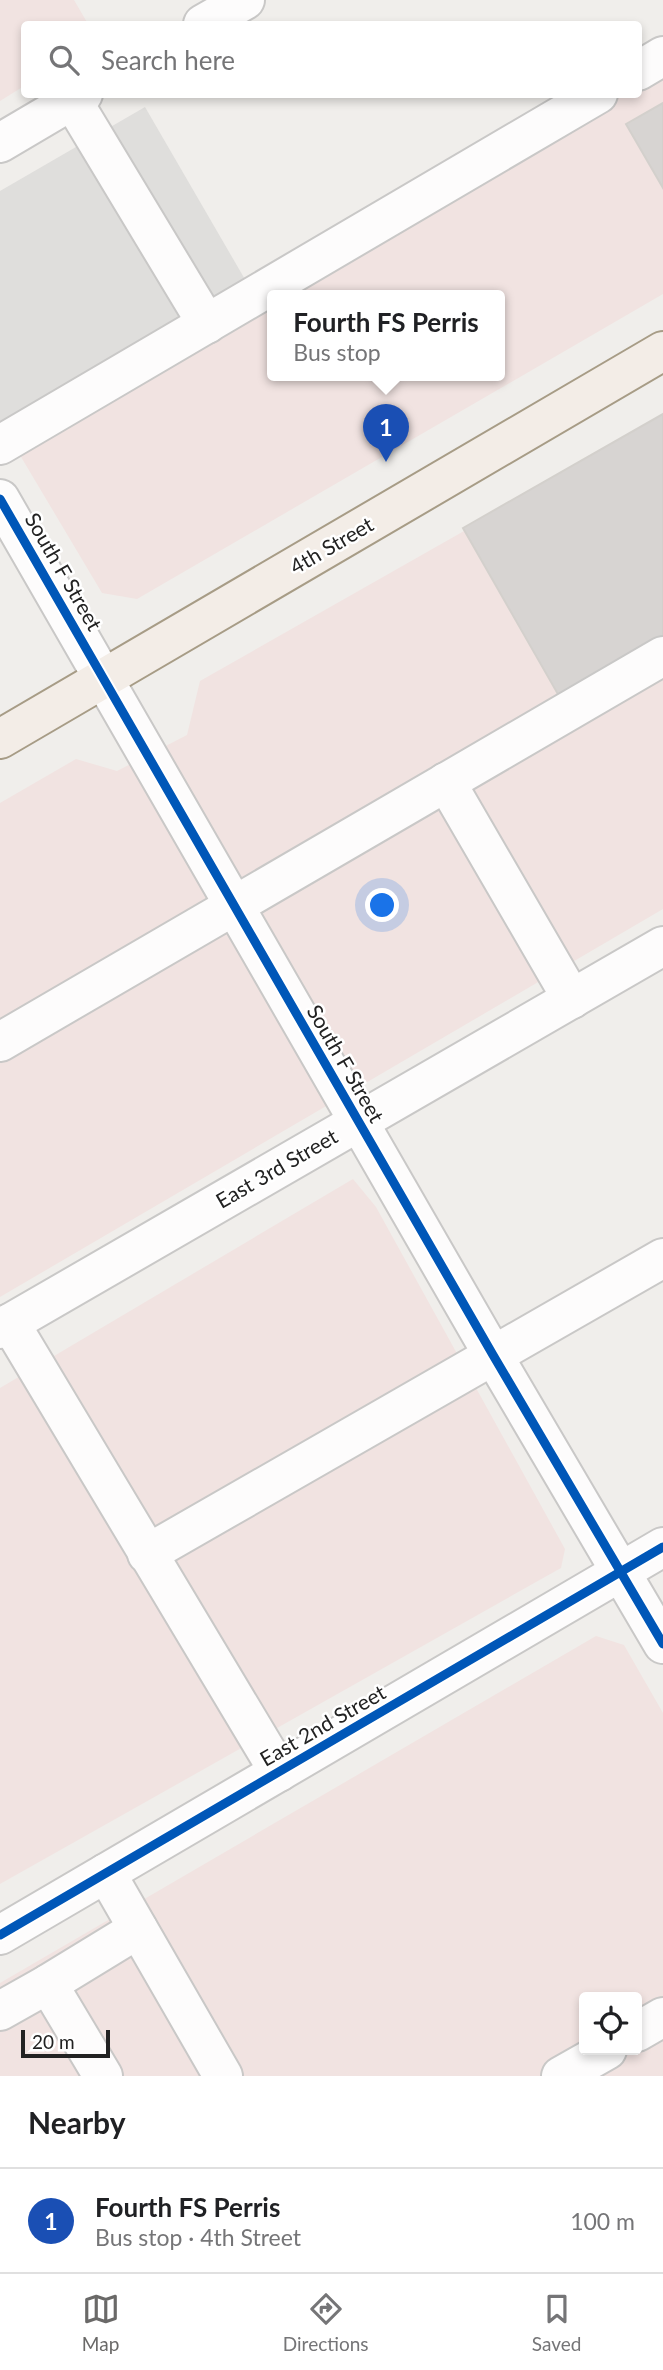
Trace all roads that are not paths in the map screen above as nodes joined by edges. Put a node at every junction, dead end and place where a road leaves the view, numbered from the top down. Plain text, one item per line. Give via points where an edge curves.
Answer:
1 (245, 0) edge
2 (208, 21) edge
3 (663, 56) edge
4 (642, 69) edge
5 (75, 98) edge
6 (78, 98) edge
7 (591, 98) edge
8 (0, 143) edge
9 (206, 324) junction
10 (663, 351) edge
11 (0, 445) edge
12 (0, 499) edge
13 (663, 656) edge
14 (104, 679) junction
15 (0, 739) edge
16 (446, 782) junction
17 (234, 905) junction
18 (663, 946) edge
19 (572, 999) junction
20 (0, 1042) edge
21 (359, 1122) junction
22 (663, 1258) edge
23 (5, 1326) edge
24 (493, 1355) junction
25 (663, 1547) edge
26 (147, 1554) junction
27 (619, 1573) junction
28 (663, 1644) edge
29 (279, 1772) junction
30 (106, 1873) junction
31 (138, 1929) junction
32 (0, 1935) edge
33 (48, 1984) junction
34 (0, 2011) edge
35 (663, 2017) edge
36 (642, 2029) edge
37 (598, 2055) edge
38 (103, 2076) edge
39 (223, 2076) edge
40 (561, 2076) edge

1 - 2 street
3 - 4 street
5 - 8 street
6 - 9 street
7 - 9 street
9 - 11 street
10 - 14 main road, 4th Street
12 - 14 street, South F Street
13 - 16 street
14 - 15 main road, 4th Street
14 - 17 street, South F Street
16 - 17 street
16 - 19 street
17 - 20 street
17 - 21 street, South F Street
18 - 19 street, East 3rd Street
19 - 21 street, East 3rd Street
21 - 23 street, East 3rd Street
21 - 24 street, South F Street
22 - 24 street
23 - 26 street
24 - 26 street
24 - 27 street, South F Street
25 - 27 street, East 2nd Street
26 - 29 street
27 - 28 street, South F Street
27 - 29 street, East 2nd Street
29 - 30 street, East 2nd Street
30 - 31 street
30 - 32 street, East 2nd Street
31 - 33 street
31 - 39 street
33 - 34 street
33 - 38 street
35 - 36 street
37 - 40 street

